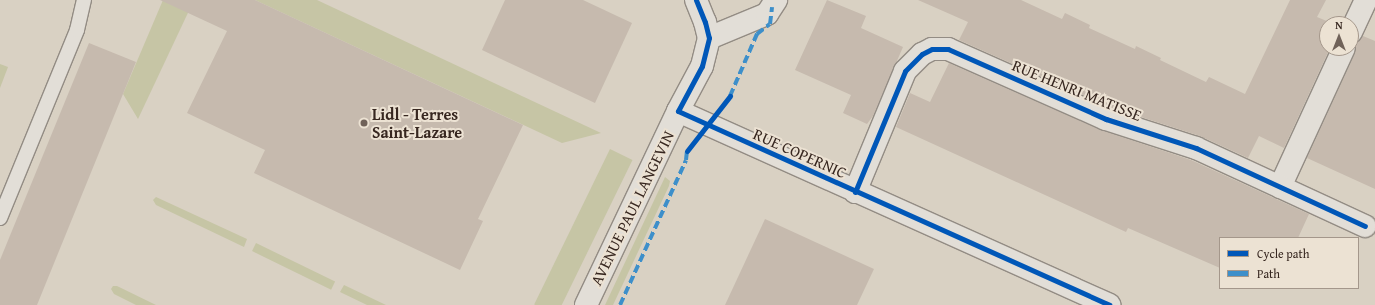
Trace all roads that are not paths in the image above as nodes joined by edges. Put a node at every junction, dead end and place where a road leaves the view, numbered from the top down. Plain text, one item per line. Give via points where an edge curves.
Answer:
1 (84, 0) edge
2 (696, 0) edge
3 (776, 0) edge
4 (1366, 0) edge
5 (1358, 16) edge
6 (709, 38) junction
7 (1340, 56) edge
8 (678, 111) junction
9 (1280, 187) junction
10 (855, 192) junction
11 (0, 218) edge
12 (1365, 226) dead end
13 (586, 305) edge
14 (1109, 305) edge

1 - 11 lane via 77,30
2 - 6 street via 706,22
3 - 6 street via 767,14
4 - 5 street
6 - 8 street via 702,66
7 - 9 street
8 - 10 street, RUE COPERNIC
8 - 13 street, AVENUE PAUL LANGEVIN
9 - 10 street, RUE HENRI MATISSE via 1196,148 1106,119 948,49 932,49 922,54 905,71
9 - 12 street, RUE HENRI MATISSE
10 - 14 street, RUE COPERNIC

